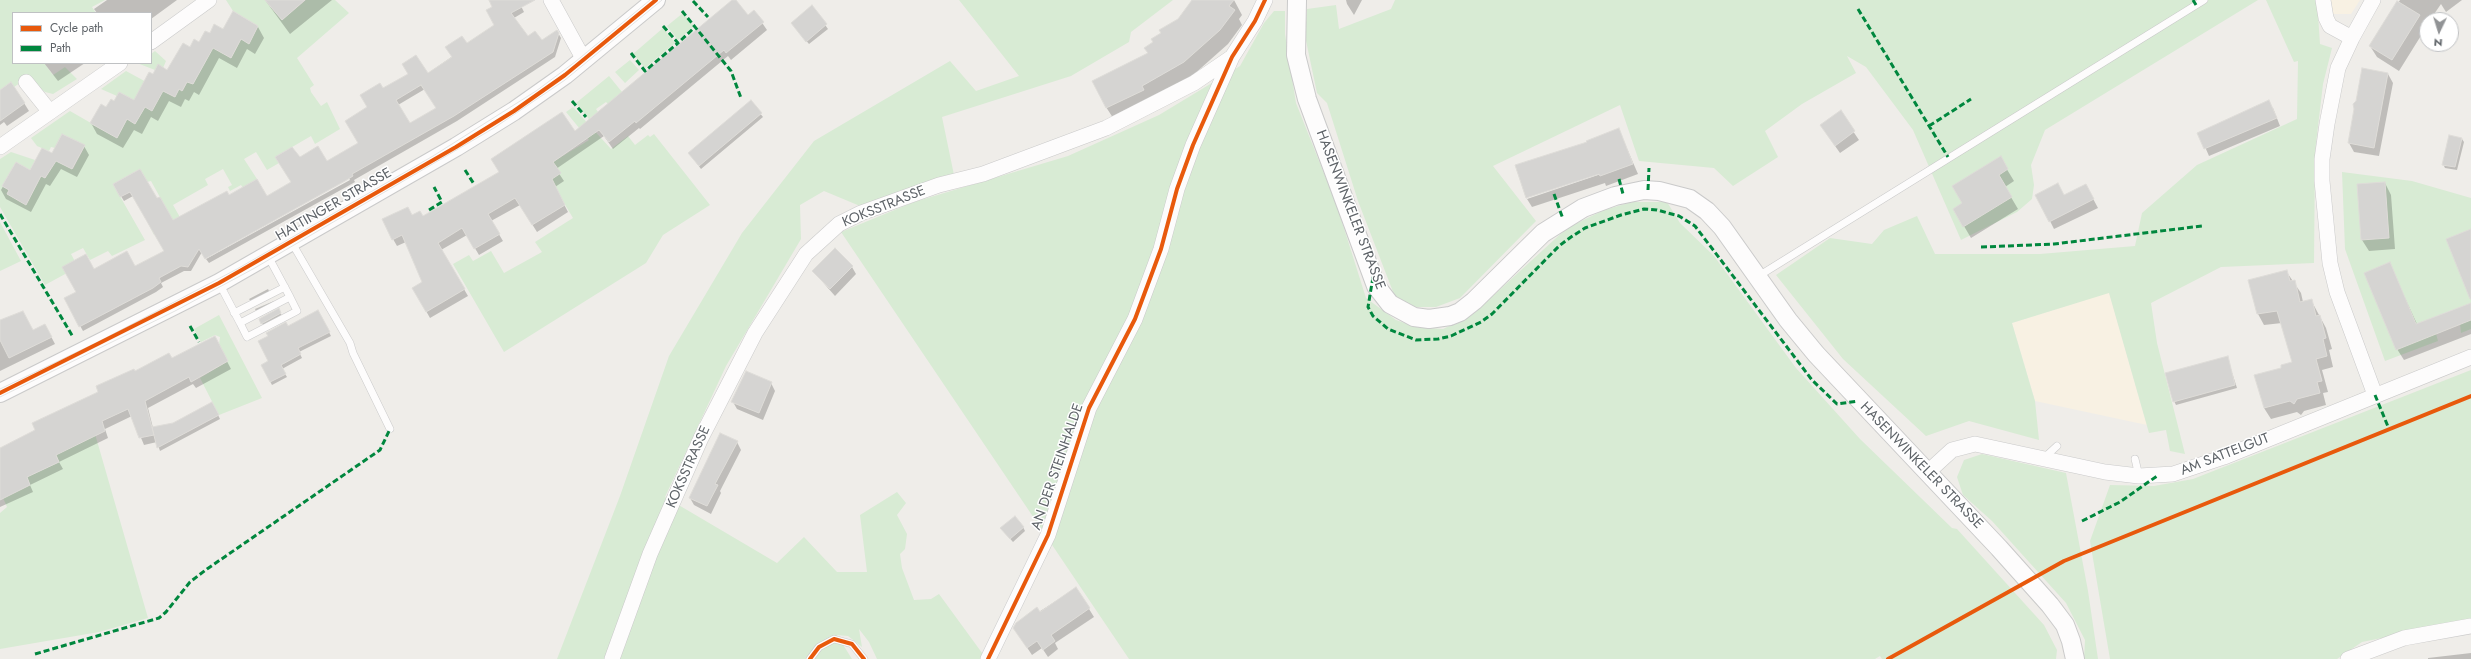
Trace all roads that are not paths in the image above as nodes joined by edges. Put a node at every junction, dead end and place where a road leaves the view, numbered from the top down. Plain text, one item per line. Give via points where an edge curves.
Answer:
1 (209, 0) edge
2 (551, 0) edge
3 (656, 0) edge
4 (1265, 0) edge
5 (1297, 0) edge
6 (2204, 0) edge
7 (2323, 0) edge
8 (2373, 0) edge
9 (2352, 38) junction
10 (152, 41) edge
11 (1232, 57) junction
12 (584, 60) junction
13 (119, 64) edge
14 (26, 82) dead end
15 (50, 112) junction
16 (0, 147) edge
17 (292, 243) junction
18 (268, 256) junction
19 (1757, 277) junction
20 (219, 283) junction
21 (285, 287) junction
22 (290, 297) junction
23 (234, 313) junction
24 (240, 323) junction
25 (2471, 357) edge
26 (0, 393) edge
27 (2375, 395) junction
28 (390, 429) dead end
29 (2057, 446) dead end
30 (2044, 458) junction
31 (2135, 459) dead end
32 (1928, 472) junction
33 (2139, 476) junction
34 (2471, 626) edge
35 (612, 659) edge
36 (810, 659) edge
37 (864, 659) edge
38 (988, 659) edge
39 (2075, 659) edge
40 (2348, 659) edge

1 - 10 street
2 - 12 street
3 - 12 street, HATTINGER STRASSE
4 - 11 street, KOKSSTRASSE
5 - 19 street, HASENWINKELER STRASSE via 1296,55 1307,98 1376,286 1380,294 1409,316 1423,319 1460,312 1487,290 1554,225 1596,203 1644,190 1680,196 1707,211 1722,227
6 - 19 lane
7 - 9 street via 2330,26
8 - 9 street
9 - 27 street via 2338,68 2330,108 2322,160 2323,203 2330,263 2337,292
11 - 35 street, KOKSSTRASSE via 1180,90 1106,128 1004,166 939,185 861,213 839,224 822,238 806,254 755,333 701,438 650,554
11 - 38 street, AN DER STEINHALDE via 1179,182 1160,249 1135,319 1088,408 1048,535
12 - 17 street, HATTINGER STRASSE via 484,130
13 - 15 street
14 - 15 street
15 - 16 street
17 - 18 street, HATTINGER STRASSE
17 - 28 lane via 350,343
18 - 20 street, HATTINGER STRASSE
18 - 21 lane
19 - 32 street, HASENWINKELER STRASSE via 1816,354
20 - 23 lane
20 - 26 street, HATTINGER STRASSE
21 - 22 lane
21 - 23 lane
22 - 24 lane
22 - 24 lane via 297,311 291,315 247,337
23 - 24 lane
25 - 27 street, AM SATTELGUT
27 - 33 street, AM SATTELGUT via 2183,472 2162,476
29 - 30 lane
30 - 32 street, AM SATTELGUT via 1990,446 1968,444 1952,450
30 - 33 street, AM SATTELGUT via 2105,472
31 - 33 lane
32 - 39 street, HASENWINKELER STRASSE via 2050,605 2065,625
34 - 40 street via 2404,638
36 - 37 lane via 819,647 834,639 852,644

